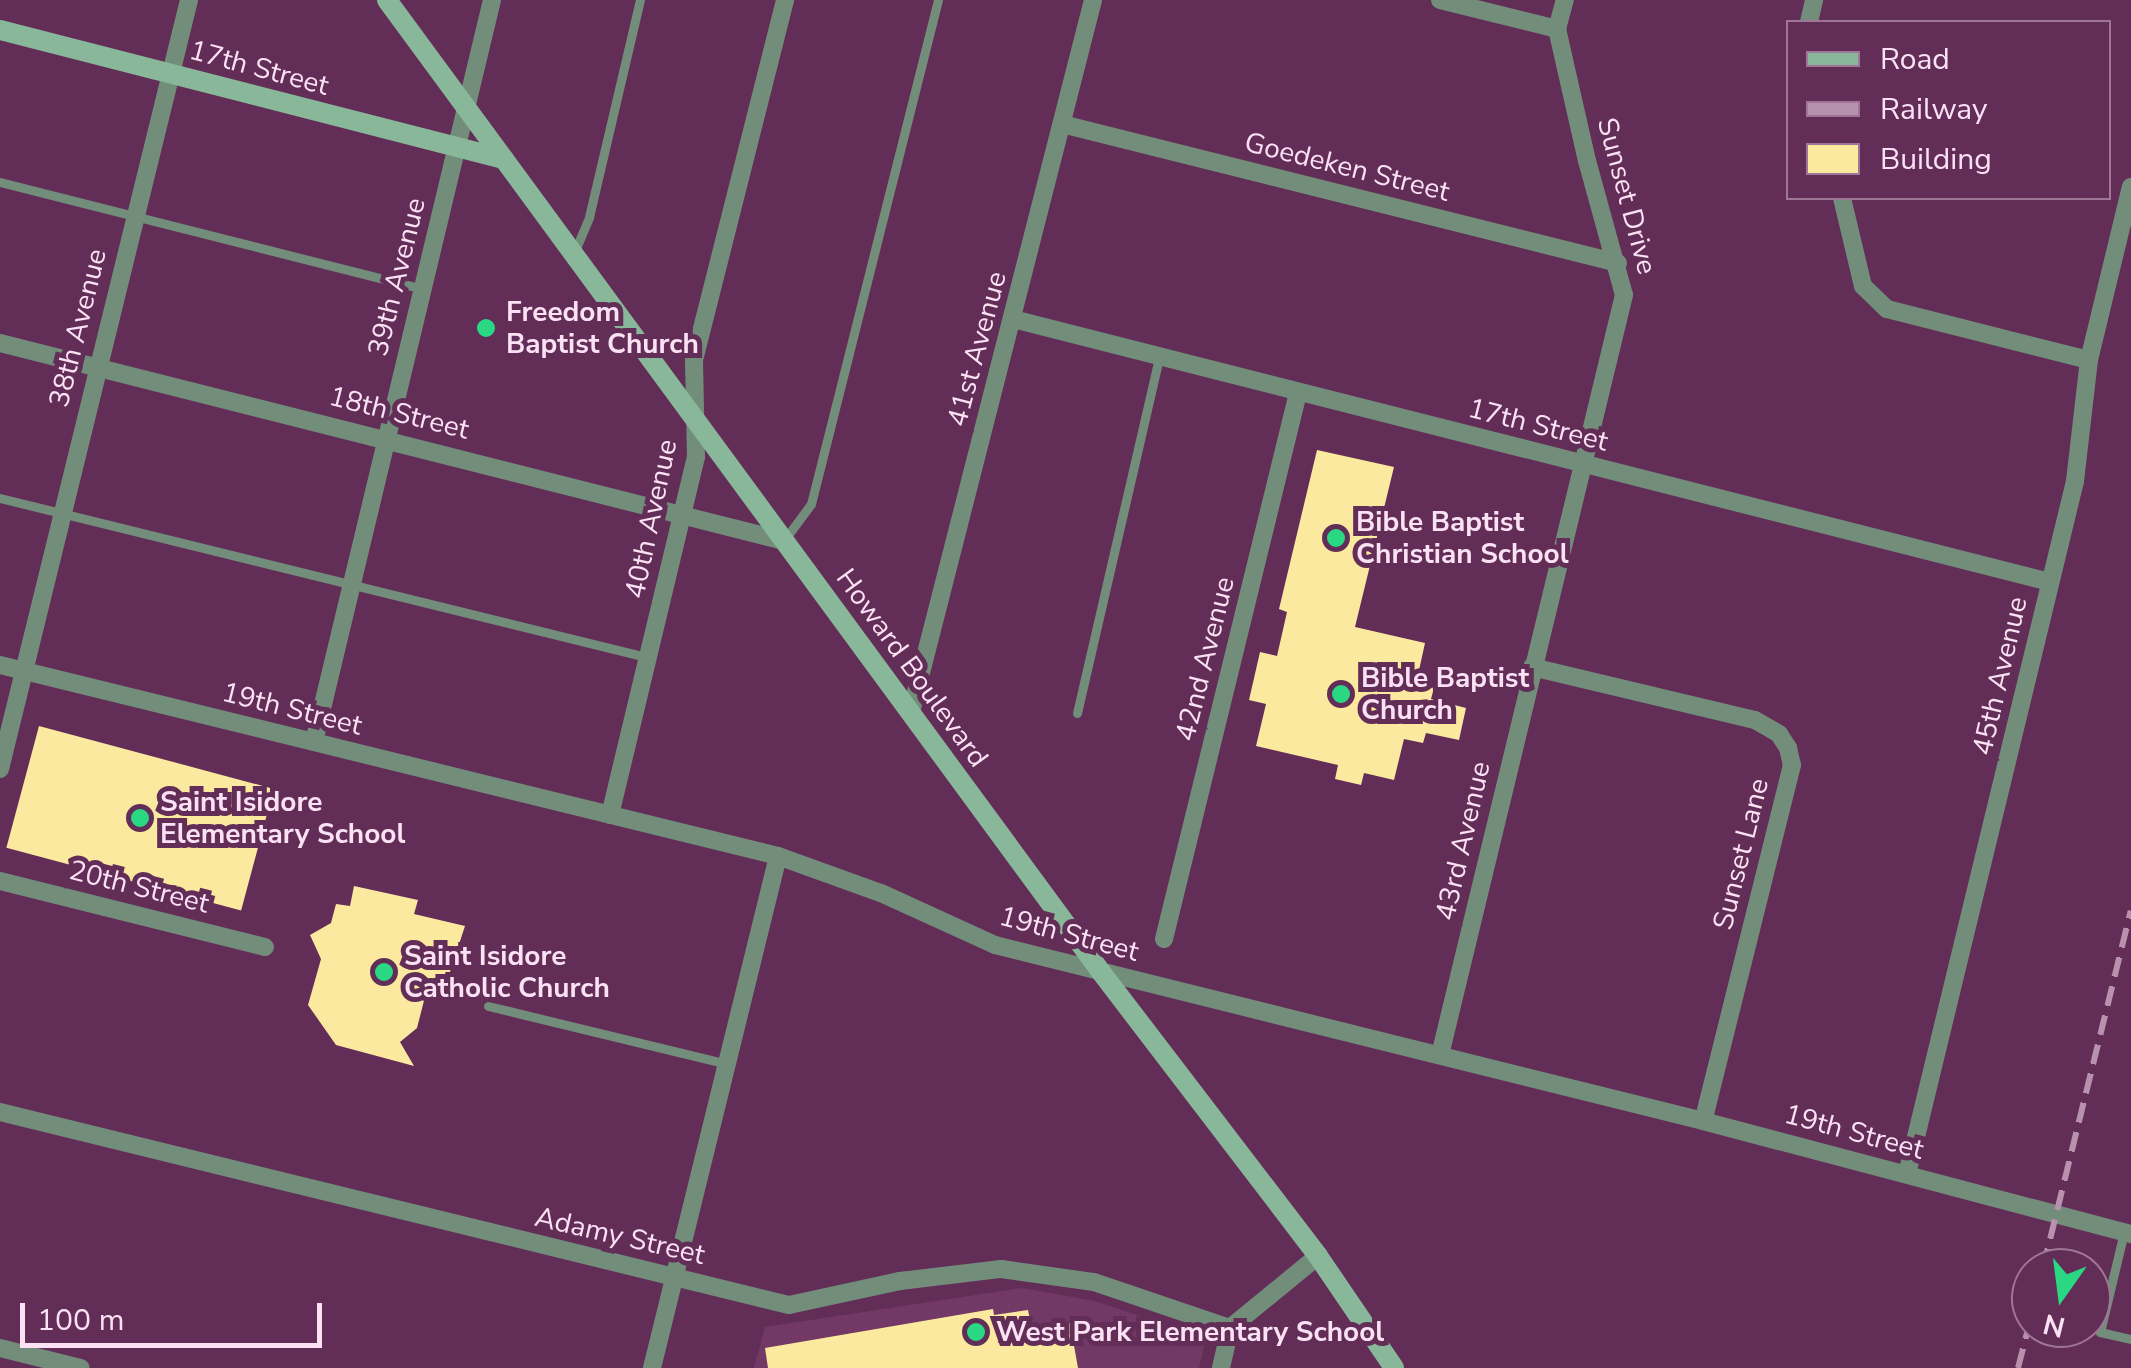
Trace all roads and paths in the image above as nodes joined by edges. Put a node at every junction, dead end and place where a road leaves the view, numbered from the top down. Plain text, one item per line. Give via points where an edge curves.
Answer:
1 (189, 0) edge
2 (387, 0) edge
3 (492, 0) edge
4 (640, 0) edge
5 (785, 0) edge
6 (938, 0) edge
7 (1093, 0) edge
8 (1440, 0) edge
9 (1565, 0) edge
10 (1557, 29) junction
11 (0, 30) edge
12 (169, 73) junction
13 (466, 106) junction
14 (1062, 124) junction
15 (456, 148) junction
16 (504, 159) junction
17 (0, 182) edge
18 (2131, 187) edge
19 (1842, 200) edge
20 (134, 214) junction
21 (573, 257) junction
22 (1618, 263) junction
23 (422, 289) junction
24 (1013, 319) junction
25 (0, 344) edge
26 (1160, 357) junction
27 (2089, 360) junction
28 (96, 367) junction
29 (1298, 392) junction
30 (698, 419) junction
31 (386, 438) junction
32 (1582, 464) junction
33 (0, 498) edge
34 (683, 512) junction
35 (61, 514) junction
36 (784, 541) junction
37 (2050, 582) junction
38 (352, 583) junction
39 (649, 658) junction
40 (0, 665) edge
41 (1532, 667) junction
42 (25, 670) junction
43 (911, 712) junction
44 (1078, 713) dead end
45 (314, 742) junction
46 (0, 769) edge
47 (610, 816) junction
48 (778, 856) junction
49 (0, 881) edge
50 (1164, 939) dead end
51 (264, 947) dead end
52 (1101, 972) junction
53 (488, 1006) dead end
54 (1440, 1055) junction
55 (727, 1064) junction
56 (0, 1112) edge
57 (1703, 1122) junction
58 (1907, 1174) junction
59 (2127, 1233) edge
60 (1318, 1256) junction
61 (674, 1277) junction
62 (1230, 1328) junction
63 (2131, 1339) edge
64 (0, 1348) edge
65 (81, 1368) edge
66 (652, 1368) edge
67 (1220, 1368) edge
68 (1394, 1368) edge

1 - 12 street, 38th Avenue
2 - 13 main road, Howard Boulevard
3 - 13 street, 39th Avenue
4 - 21 lane via 590,217
5 - 30 street, 40th Avenue via 694,360
6 - 36 lane via 811,504
7 - 14 street, 41st Avenue
8 - 10 street
9 - 10 street, Sunset Drive
10 - 22 street, Sunset Drive
11 - 12 main road, 17th Street
12 - 15 main road, 17th Street
12 - 20 street, 38th Avenue
13 - 15 street, 39th Avenue
13 - 16 main road, Howard Boulevard
14 - 22 street, Goedeken Street
14 - 24 street, 41st Avenue
15 - 16 main road, 17th Street
15 - 23 street, 39th Avenue
16 - 21 main road, Howard Boulevard
17 - 20 lane
18 - 27 street, 45th Avenue
19 - 27 street via 1862,286 1886,309
20 - 23 lane
20 - 28 street, 38th Avenue
21 - 30 main road, Howard Boulevard
22 - 32 street, Sunset Drive via 1622,312
23 - 31 street, 39th Avenue
24 - 26 street, 17th Street
24 - 43 street, 41st Avenue
25 - 28 street, 18th Street
26 - 29 street, 17th Street
26 - 44 lane
27 - 37 street, 45th Avenue via 2075,481
28 - 31 street, 18th Street
28 - 35 street, 38th Avenue
29 - 32 street, 17th Street
29 - 50 street, 42nd Avenue
30 - 34 street, 40th Avenue
30 - 36 main road, Howard Boulevard
31 - 34 street, 18th Street
31 - 38 street, 39th Avenue
32 - 37 street, 17th Street
32 - 41 street, 43rd Avenue
33 - 35 lane
34 - 36 street, 18th Street
34 - 39 street, 40th Avenue
35 - 38 lane
35 - 42 street, 38th Avenue
36 - 43 main road, Howard Boulevard
37 - 58 street, 45th Avenue
38 - 39 lane
38 - 45 street, 39th Avenue
39 - 47 street, 40th Avenue
40 - 42 street, 19th Street
41 - 54 street, 43rd Avenue
41 - 57 street, Sunset Lane via 1755,720 1788,748 1792,765
42 - 45 street, 19th Street
42 - 46 street, 38th Avenue
43 - 52 main road, Howard Boulevard
45 - 47 street, 19th Street
47 - 48 street, 19th Street
48 - 52 street, 19th Street via 881,893 994,946
48 - 55 street
49 - 51 street, 20th Street
52 - 54 street, 19th Street
52 - 60 main road, Howard Boulevard
53 - 55 lane
54 - 57 street, 19th Street
55 - 61 street
56 - 61 street, Adamy Street
57 - 58 street, 19th Street
58 - 59 street, 19th Street
59 - 63 lane via 2100,1332
60 - 62 street
60 - 68 main road, Howard Boulevard
61 - 62 street, Adamy Street via 790,1305 900,1281 1001,1269 1094,1282
61 - 66 street
62 - 67 street
64 - 65 street

